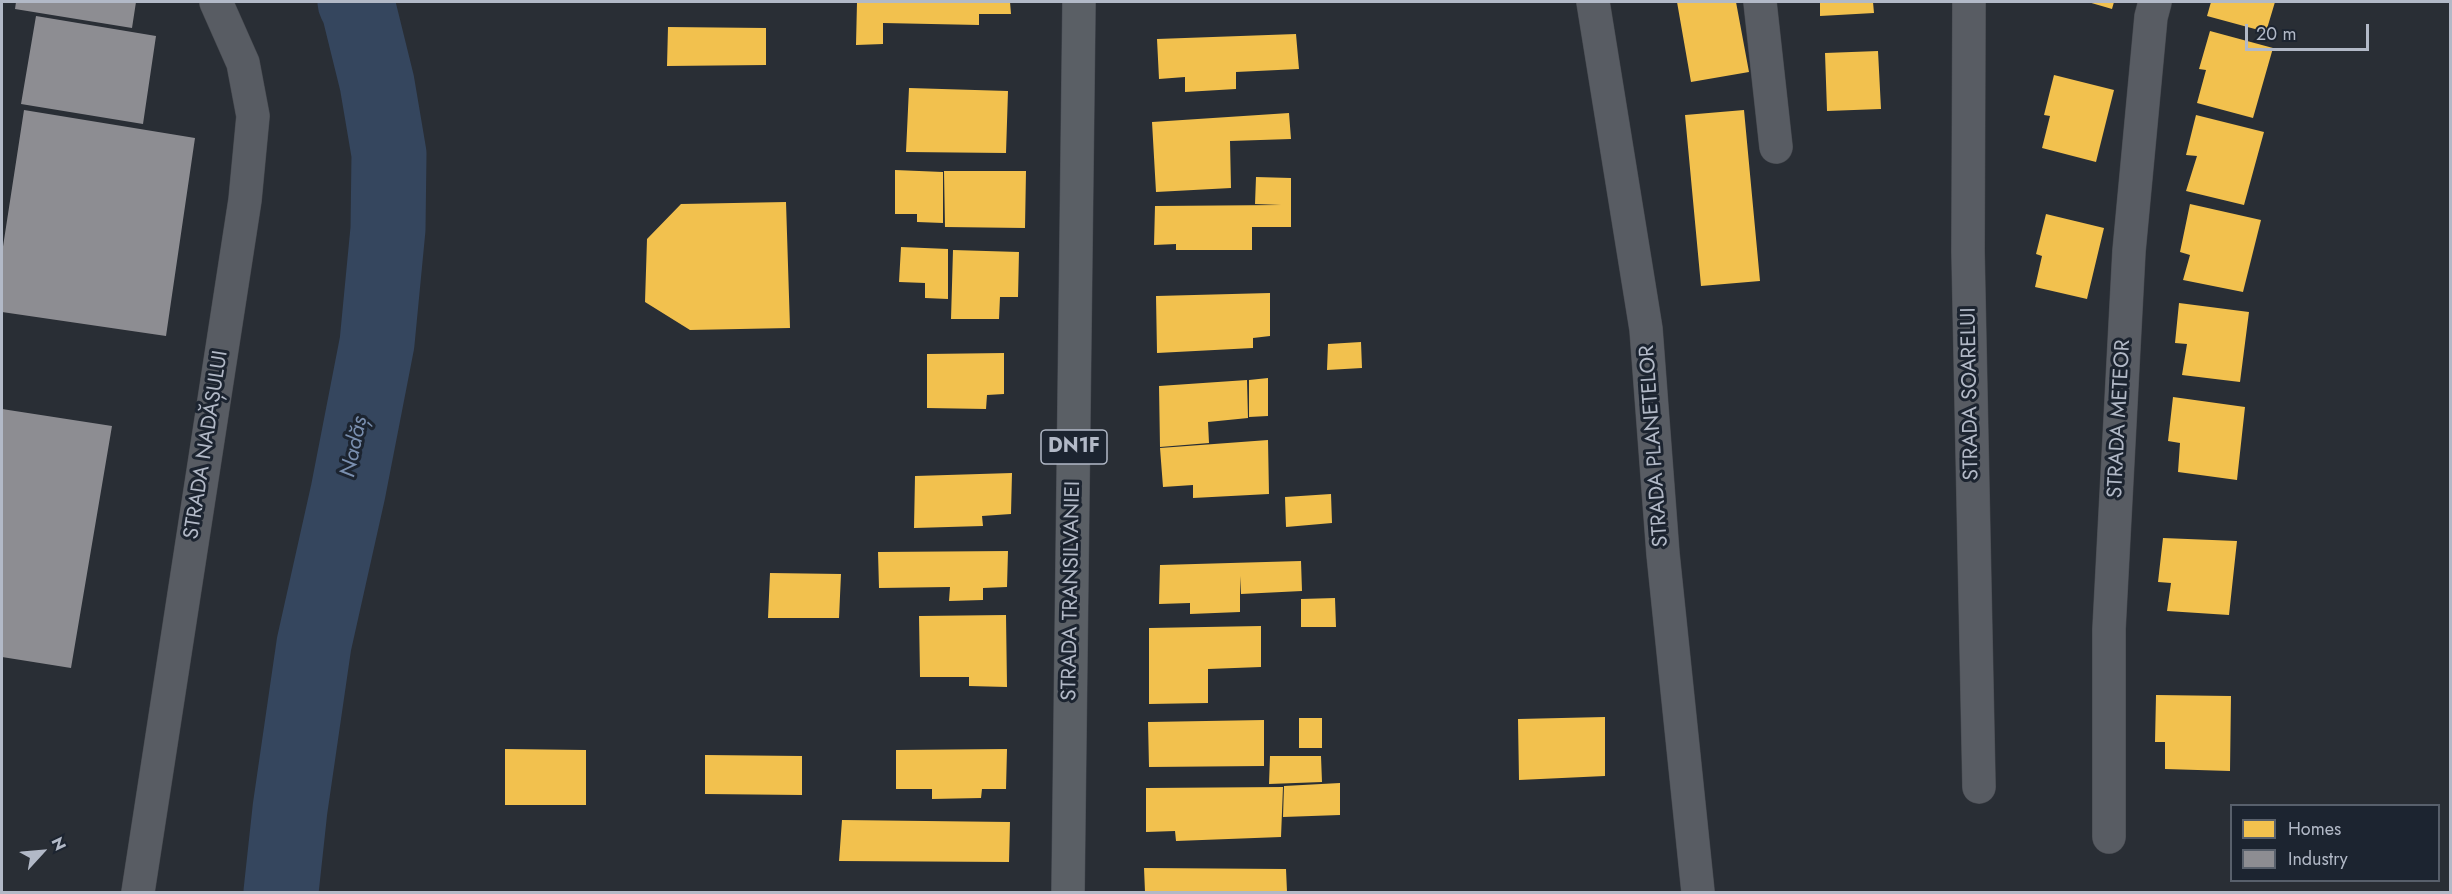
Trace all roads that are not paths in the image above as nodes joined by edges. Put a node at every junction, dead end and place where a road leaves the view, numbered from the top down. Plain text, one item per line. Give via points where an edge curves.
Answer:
1 (216, 2) edge
2 (1079, 2) edge
3 (1593, 2) edge
4 (1760, 2) edge
5 (1969, 2) edge
6 (2155, 2) edge
7 (1776, 147) dead end
8 (1979, 787) dead end
9 (2109, 837) dead end
10 (138, 892) edge
11 (1068, 892) edge
12 (1698, 892) edge

1 - 10 street, STRADA NADĂȘULUI via 243,63 252,128 245,200
2 - 11 main road, STRADA TRANSILVANIEI / DN1F
3 - 12 street, STRADA PLANETELOR via 1646,329 1663,554
4 - 7 street
5 - 8 street, STRADA SOARELUI via 1968,250
6 - 9 street, STRADA METEOR via 2129,251 2109,629

